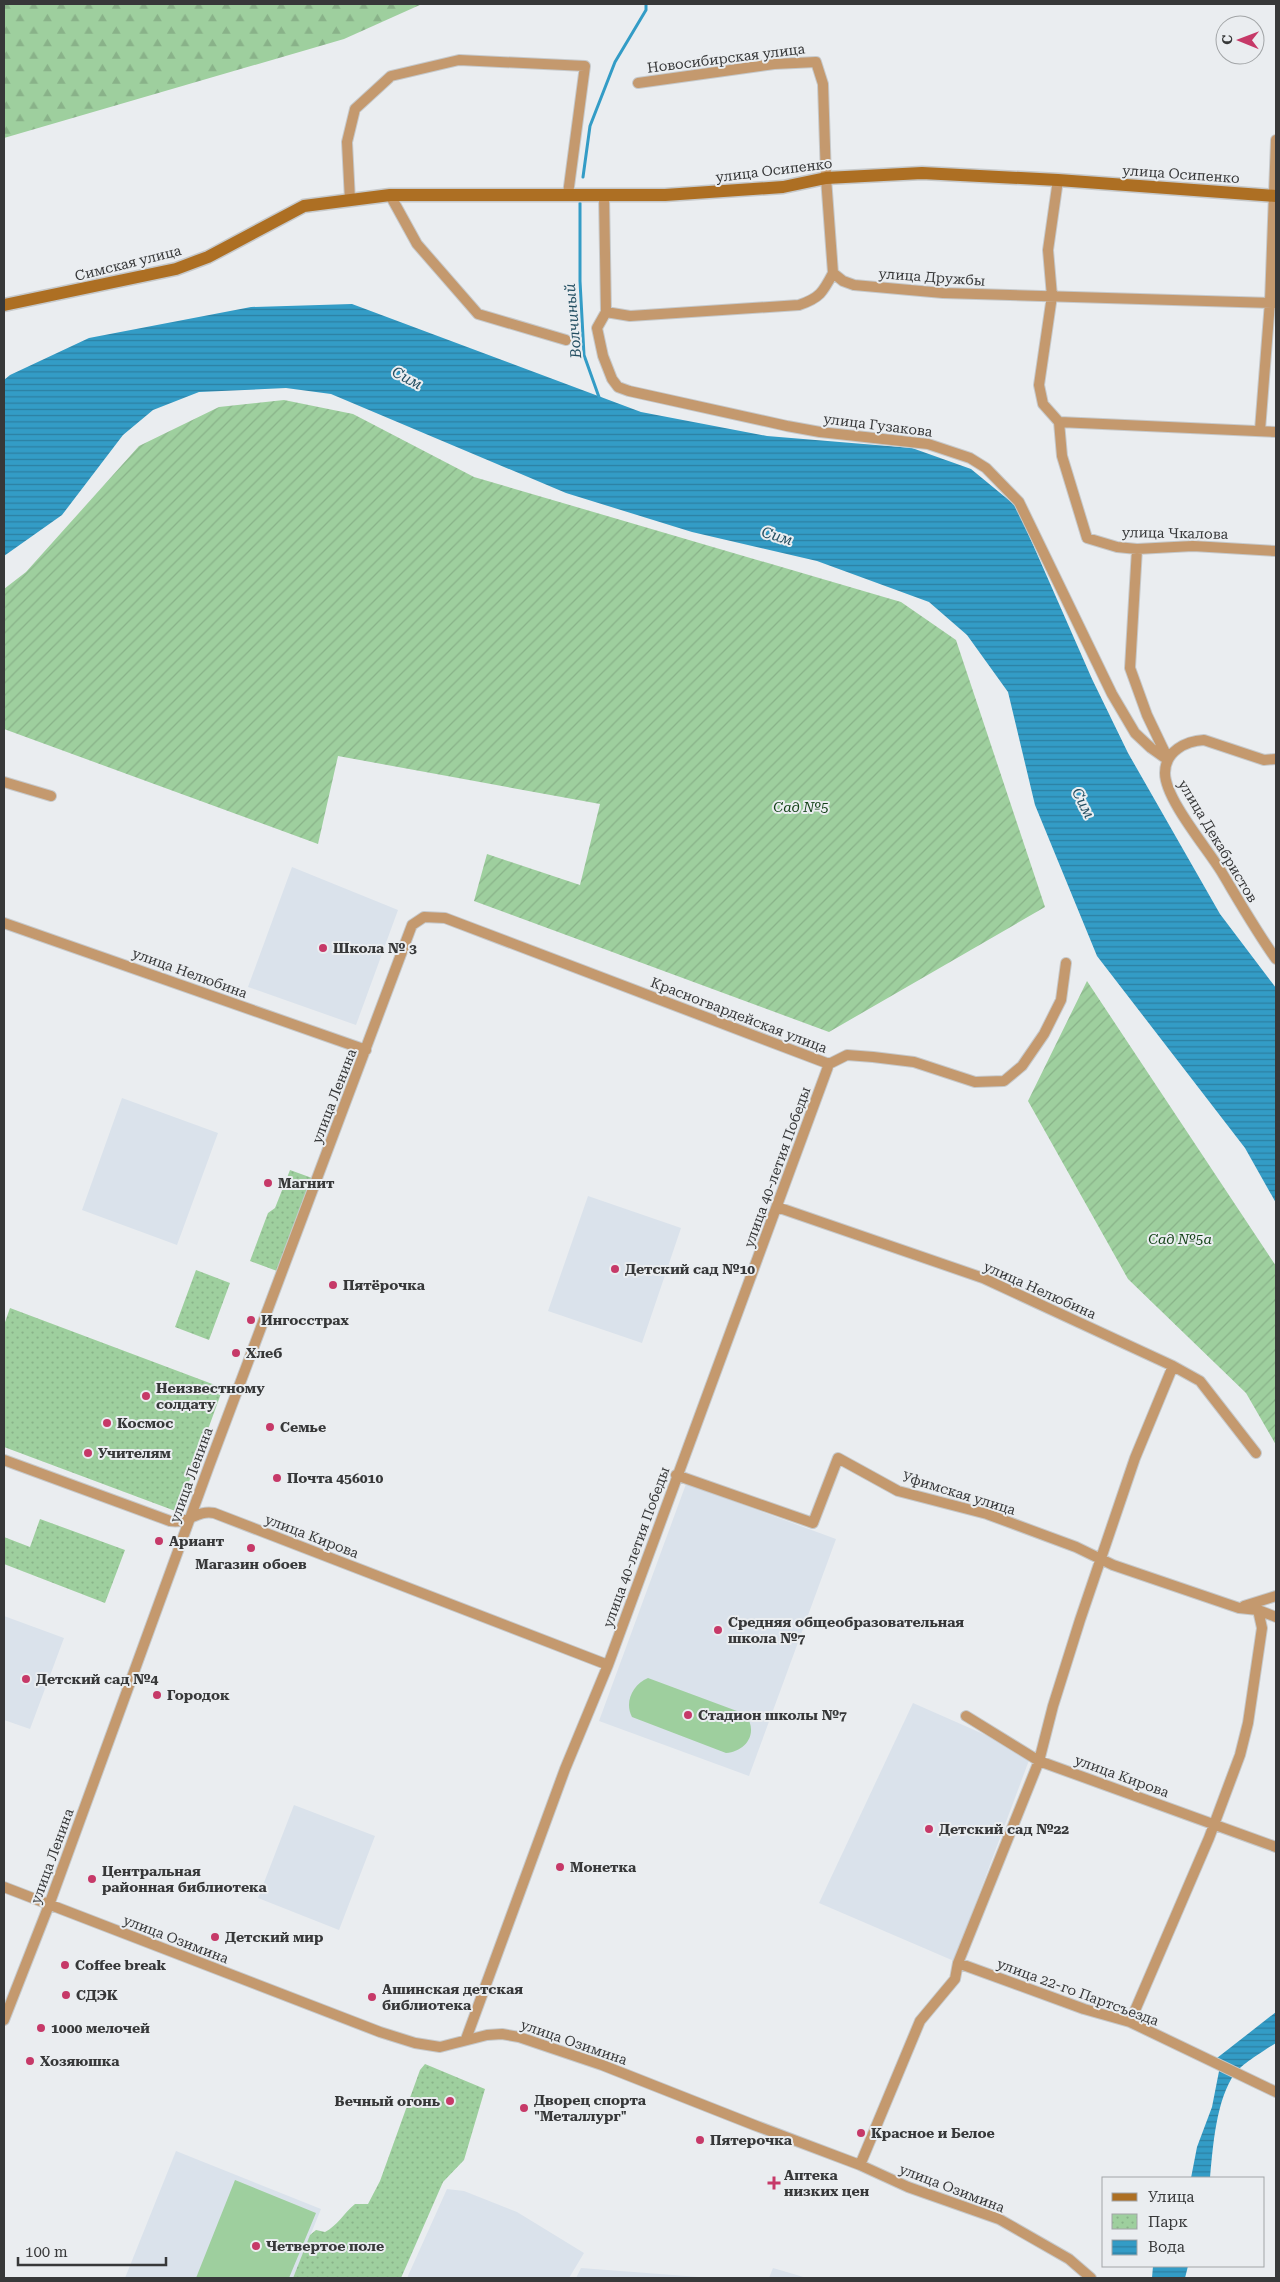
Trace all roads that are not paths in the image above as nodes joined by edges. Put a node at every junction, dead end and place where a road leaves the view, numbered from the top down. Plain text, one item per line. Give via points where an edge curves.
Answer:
1 (638, 83) dead end
2 (1276, 140) edge
3 (826, 178) junction
4 (1058, 180) junction
5 (568, 194) junction
6 (390, 195) junction
7 (604, 195) junction
8 (1276, 196) edge
9 (350, 200) junction
10 (279, 218) joint
11 (833, 273) junction
12 (1052, 296) junction
13 (1273, 302) edge
14 (4, 306) edge
15 (606, 312) junction
16 (566, 340) dead end
17 (1059, 422) junction
18 (1260, 430) junction
19 (1276, 432) edge
20 (1137, 549) junction
21 (1276, 550) edge
22 (1276, 759) edge
23 (1168, 760) junction
24 (4, 782) edge
25 (51, 796) dead end
26 (424, 918) joint
27 (4, 923) edge
28 (1276, 959) edge
29 (1066, 963) dead end
30 (366, 1050) junction
31 (830, 1064) junction
32 (777, 1207) junction
33 (1173, 1366) junction
34 (1256, 1453) dead end
35 (4, 1460) edge
36 (676, 1475) junction
37 (190, 1519) junction
38 (1101, 1560) junction
39 (1276, 1596) edge
40 (1239, 1608) junction
41 (1258, 1610) junction
42 (1276, 1617) edge
43 (608, 1665) junction
44 (966, 1716) dead end
45 (1039, 1761) junction
46 (1214, 1824) junction
47 (1276, 1847) edge
48 (4, 1887) edge
49 (49, 1905) junction
50 (958, 1963) junction
51 (4, 2020) edge
52 (1130, 2022) junction
53 (466, 2039) junction
54 (1276, 2092) edge
55 (860, 2165) junction
56 (1091, 2278) edge

1 - 3 street, Новосибирская улица via 774,64 816,62 823,84
2 - 8 street
3 - 4 main road, улица Осипенко via 922,174
3 - 7 main road, улица Осипенко via 783,187 665,195
3 - 11 street, Новосибирская улица
4 - 8 main road, улица Осипенко
4 - 12 street via 1048,250
5 - 6 main road, улица Осипенко
5 - 7 main road, улица Осипенко
5 - 9 street via 585,66 459,60 391,76 355,109 347,142
6 - 9 main road, улица Осипенко
6 - 16 street via 417,244 478,314
7 - 15 street, улица Гузакова
8 - 13 street
9 - 10 main road, улица Осипенко via 304,206
10 - 14 main road, Симская улица via 208,257 176,269
11 - 12 street, улица Дружбы via 854,285 942,293
11 - 15 street via 825,289 815,299 798,305 630,316
12 - 13 street, улица Дружбы
12 - 17 street via 1039,384 1043,404
13 - 18 street
15 - 23 street, улица Гузакова via 597,328 603,356 618,386 647,396 787,426 928,444 970,458 986,468 1019,502 1112,694 1135,733
17 - 18 street
17 - 20 street, улица Чкалова via 1062,456 1087,538
18 - 19 street
20 - 21 street, улица Чкалова via 1193,546
20 - 23 street via 1130,668
22 - 23 street via 1264,760 1204,740 1180,745
23 - 28 street, улица Декабристов via 1165,772 1168,788
24 - 25 street
26 - 30 street, улица Ленина via 412,926
26 - 31 street, Красногвардейская улица via 445,918
27 - 30 street, улица Нелюбина
29 - 31 street, Красногвардейская улица via 1060,1000 1044,1034 1022,1066 1004,1081 975,1082 914,1062 873,1057 847,1055
30 - 37 street, улица Ленина
31 - 32 street, улица 40-летия Победы
32 - 33 street, улица Нелюбина via 983,1278
32 - 36 street, улица 40-летия Победы
33 - 34 street, улица Нелюбина via 1200,1381
33 - 38 street via 1135,1458
35 - 37 street, улица Кирова via 170,1521
36 - 38 street, Уфимская улица via 813,1523 838,1458 898,1491 987,1514 1076,1547
36 - 43 street, улица 40-летия Победы
37 - 43 street, улица Кирова via 205,1512 214,1513
37 - 49 street, улица Ленина
38 - 40 street, Уфимская улица
38 - 45 street via 1066,1663
39 - 40 street
40 - 41 street, Уфимская улица
41 - 42 street, Уфимская улица
41 - 46 street via 1262,1628 1248,1723 1240,1755
43 - 53 street, улица 40-летия Победы via 565,1769
44 - 45 street, улица Кирова
45 - 46 street, улица Кирова
45 - 50 street
46 - 47 street, улица Кирова
46 - 52 street
48 - 49 street, улица Озимина
49 - 51 street, улица Ленина
49 - 53 street, улица Озимина via 380,2032 440,2047
50 - 52 street, улица 22-го Партсъезда via 1084,2010
50 - 55 street via 955,1979 920,2021
52 - 54 street, улица 22-го Партсъезда
53 - 55 street, улица Озимина via 487,2035 519,2037 602,2065
55 - 56 street, улица Озимина via 908,2187 999,2219 1069,2259

